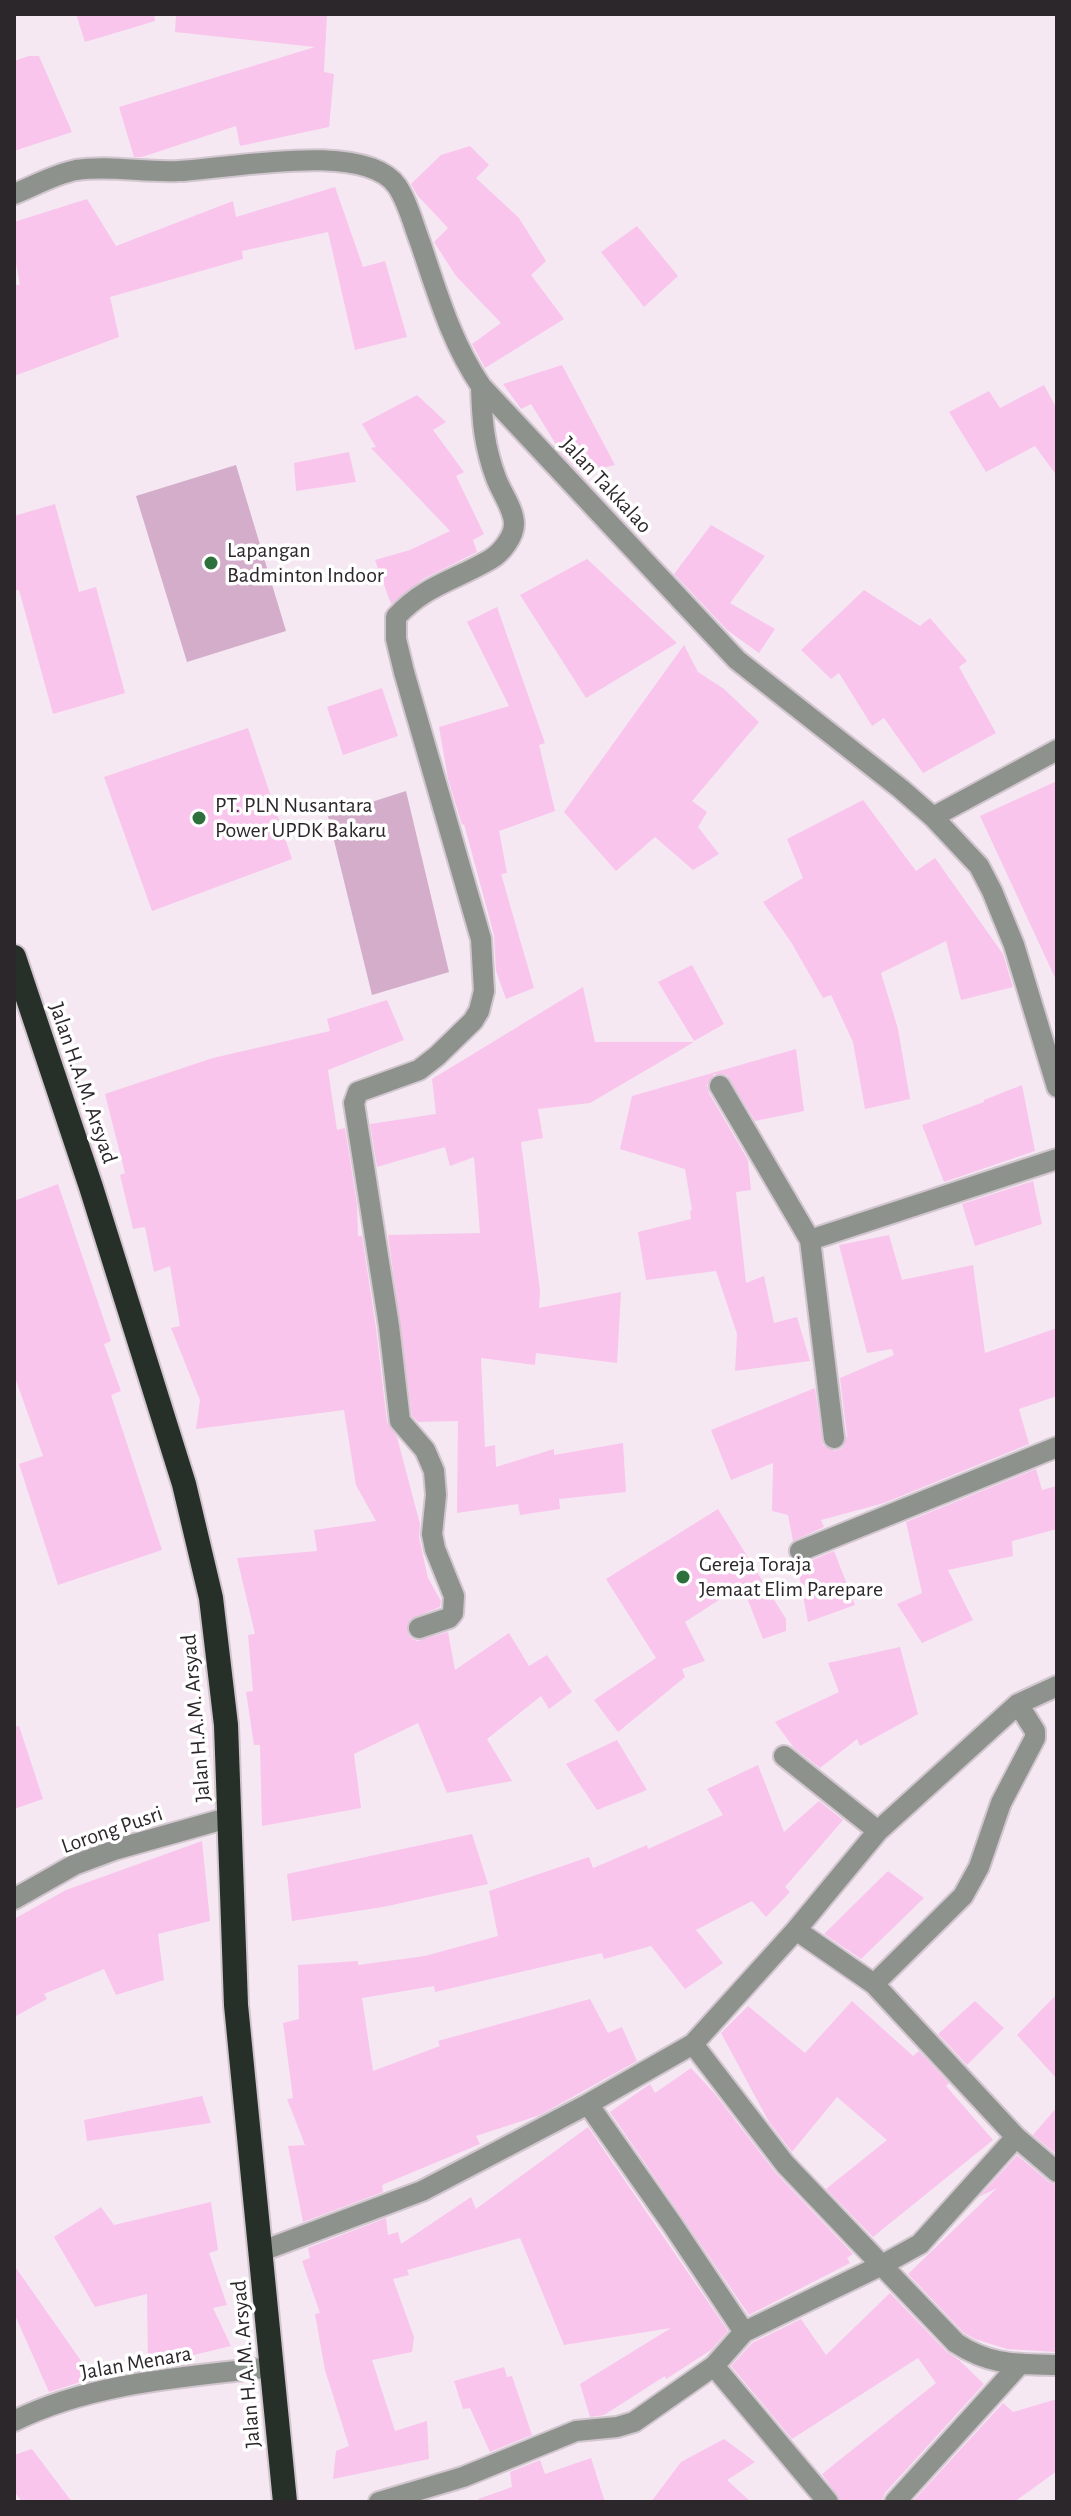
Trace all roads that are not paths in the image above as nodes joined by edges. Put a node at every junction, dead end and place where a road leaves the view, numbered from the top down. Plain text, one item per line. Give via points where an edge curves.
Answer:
1 (14, 194) edge
2 (481, 386) junction
3 (1057, 750) edge
4 (933, 817) junction
5 (14, 957) edge
6 (720, 1086) dead end
7 (1057, 1087) edge
8 (1057, 1159) edge
9 (810, 1240) junction
10 (834, 1438) dead end
11 (1057, 1447) edge
12 (800, 1551) dead end
13 (419, 1628) dead end
14 (1057, 1686) edge
15 (1018, 1704) junction
16 (784, 1756) dead end
17 (231, 1817) junction
18 (878, 1831) junction
19 (14, 1899) edge
20 (796, 1930) junction
21 (874, 1984) junction
22 (693, 2044) junction
23 (588, 2104) junction
24 (1016, 2137) junction
25 (1057, 2172) edge
26 (262, 2251) junction
27 (882, 2265) junction
28 (744, 2332) junction
29 (1020, 2364) junction
30 (1057, 2365) edge
31 (714, 2366) junction
32 (272, 2367) junction
33 (14, 2421) edge
34 (285, 2502) edge
35 (379, 2502) edge
36 (828, 2502) edge
37 (895, 2502) edge

1 - 2 street, Jalan Takkalao via 77,170 176,171 285,160 369,166 397,186 448,324
2 - 4 street, Jalan Takkalao via 737,660
2 - 13 street via 482,429 513,517 513,533 495,557 418,596 396,617 396,639 481,939 482,1002 473,1021 428,1063 358,1092 354,1103 400,1421 425,1450 434,1471 432,1534 454,1596 449,1618
3 - 4 street
4 - 7 street, Jalan Takkalao via 979,866 992,891
5 - 17 highway, Jalan H.A.M. Arsyad via 184,1484 211,1598
6 - 9 street
8 - 9 street
9 - 10 street
11 - 12 street
14 - 15 street
15 - 18 street
15 - 21 street via 1035,1731 1034,1745 1001,1803 979,1867 963,1896
16 - 18 street
17 - 19 street, Lorong Pusri via 74,1865
17 - 26 highway, Jalan H.A.M. Arsyad via 236,2005
18 - 20 street
20 - 21 street
20 - 22 street
21 - 24 street
22 - 23 street
22 - 27 street via 785,2164
23 - 26 street via 422,2191
23 - 28 street
24 - 25 street
24 - 27 street via 920,2244
26 - 32 highway, Jalan H.A.M. Arsyad
27 - 28 street
27 - 29 street via 956,2343 975,2356
28 - 31 street
29 - 30 street
29 - 37 street
31 - 35 street via 634,2422 576,2431 463,2477
31 - 36 street
32 - 33 street, Jalan Menara via 134,2383 45,2406
32 - 34 highway, Jalan H.A.M. Arsyad

